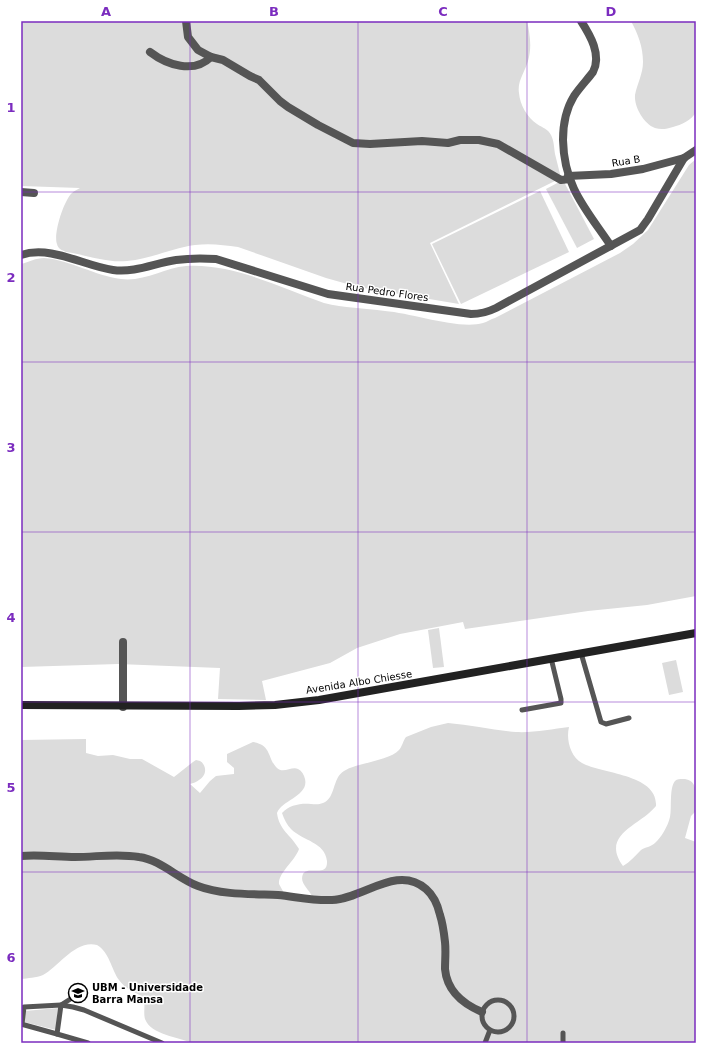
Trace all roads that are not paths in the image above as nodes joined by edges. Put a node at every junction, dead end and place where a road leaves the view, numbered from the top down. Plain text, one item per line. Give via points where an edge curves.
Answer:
1 (186, 21) edge
2 (581, 21) edge
3 (150, 52) dead end
4 (211, 57) junction
5 (696, 150) edge
6 (684, 158) junction
7 (569, 177) junction
8 (21, 192) edge
9 (34, 193) dead end
10 (611, 246) junction
11 (21, 255) edge
12 (696, 633) edge
13 (123, 642) dead end
14 (581, 653) junction
15 (551, 658) junction
16 (21, 705) edge
17 (123, 706) junction
18 (522, 710) dead end
19 (629, 718) dead end
20 (21, 856) edge
21 (83, 991) dead end
22 (61, 1005) junction
23 (482, 1012) junction
24 (22, 1021) edge
25 (490, 1030) junction
26 (563, 1033) dead end
27 (57, 1034) junction
28 (88, 1043) edge
29 (162, 1043) edge
30 (485, 1043) edge
31 (563, 1043) edge

1 - 4 street, Rua B via 186,30 191,41 198,50
2 - 7 street via 593,41 596,60 595,68 574,97 566,114 563,140
3 - 4 street via 163,61 179,66 198,66
4 - 7 street, Rua B via 223,60 260,80 288,107 353,143 448,143 479,140 498,144 561,180
5 - 6 street, Rua Pedro Flores
6 - 7 street, Rua B via 644,169
6 - 10 street, Rua Pedro Flores via 643,226
7 - 10 street via 577,197
8 - 9 street
10 - 11 street, Rua Pedro Flores via 488,312 471,314 328,294 216,259 201,257 135,269 114,270 42,252
12 - 14 street, Avenida Albo Chiesse
13 - 17 street
14 - 15 street, Avenida Albo Chiesse
14 - 19 lane via 601,722 606,724
15 - 17 street, Avenida Albo Chiesse via 341,696 275,705
15 - 18 lane via 561,703
16 - 17 street, Avenida Albo Chiesse
20 - 23 street via 139,857 158,863 204,888 322,901 352,896 389,881 403,880 415,883 426,888 439,910 445,942 448,983 464,1002
21 - 22 lane
22 - 24 lane via 24,1007
22 - 27 lane
22 - 29 lane via 84,1010
23 - 25 lane via 483,1022
23 - 25 lane via 488,1003 498,1000 508,1004 514,1013 512,1023 505,1031
24 - 27 lane
25 - 30 lane
26 - 31 lane
27 - 28 lane

